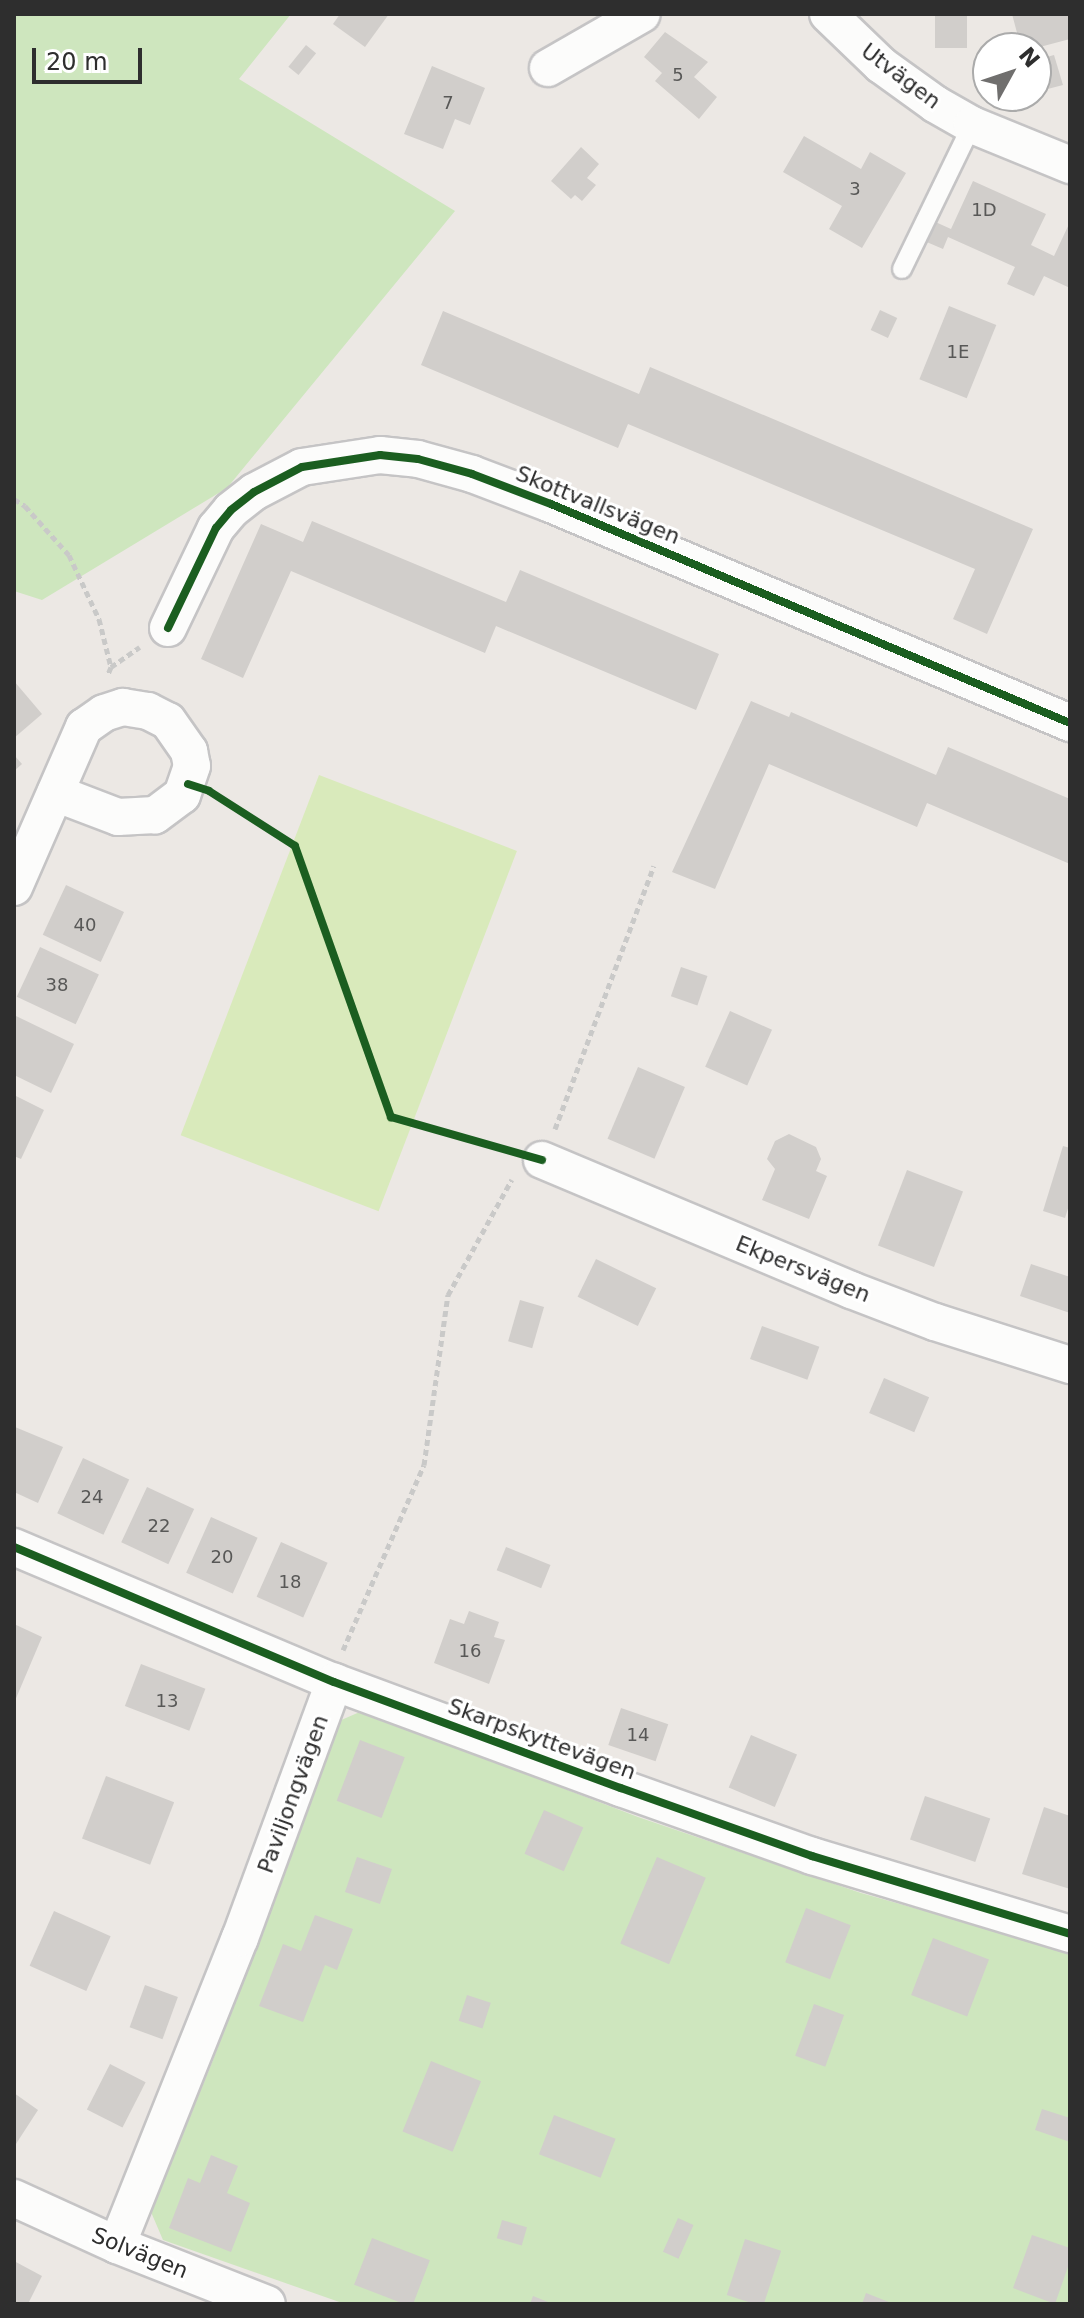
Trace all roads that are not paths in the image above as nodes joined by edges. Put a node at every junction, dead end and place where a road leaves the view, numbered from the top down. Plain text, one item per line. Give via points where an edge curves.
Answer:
1 (642, 14) edge
2 (828, 14) edge
3 (548, 68) dead end
4 (972, 125) junction
5 (1070, 165) edge
6 (902, 269) dead end
7 (168, 628) dead end
8 (1070, 723) edge
9 (55, 793) junction
10 (14, 887) edge
11 (542, 1160) road end
12 (1070, 1365) edge
13 (14, 1547) edge
14 (334, 1682) junction
15 (1070, 1934) edge
16 (14, 2198) edge
17 (117, 2245) junction
18 (267, 2304) edge

1 - 3 street
2 - 4 street, Utvägen via 881,65
4 - 5 street, Utvägen
4 - 6 lane
7 - 8 street, Skottvallsvägen via 216,528 254,492 302,467 370,455 405,457 472,474 551,504
9 - 9 street via 118,817 155,815 170,807 188,784 189,751 168,721 123,707 84,727
9 - 10 street
11 - 12 street, Ekpersvägen via 851,1290
13 - 14 street, Skarpskyttevägen
14 - 15 street, Skarpskyttevägen via 812,1856
14 - 17 street, Paviljongvägen via 240,1938
16 - 17 street, Solvägen
17 - 18 street, Solvägen

